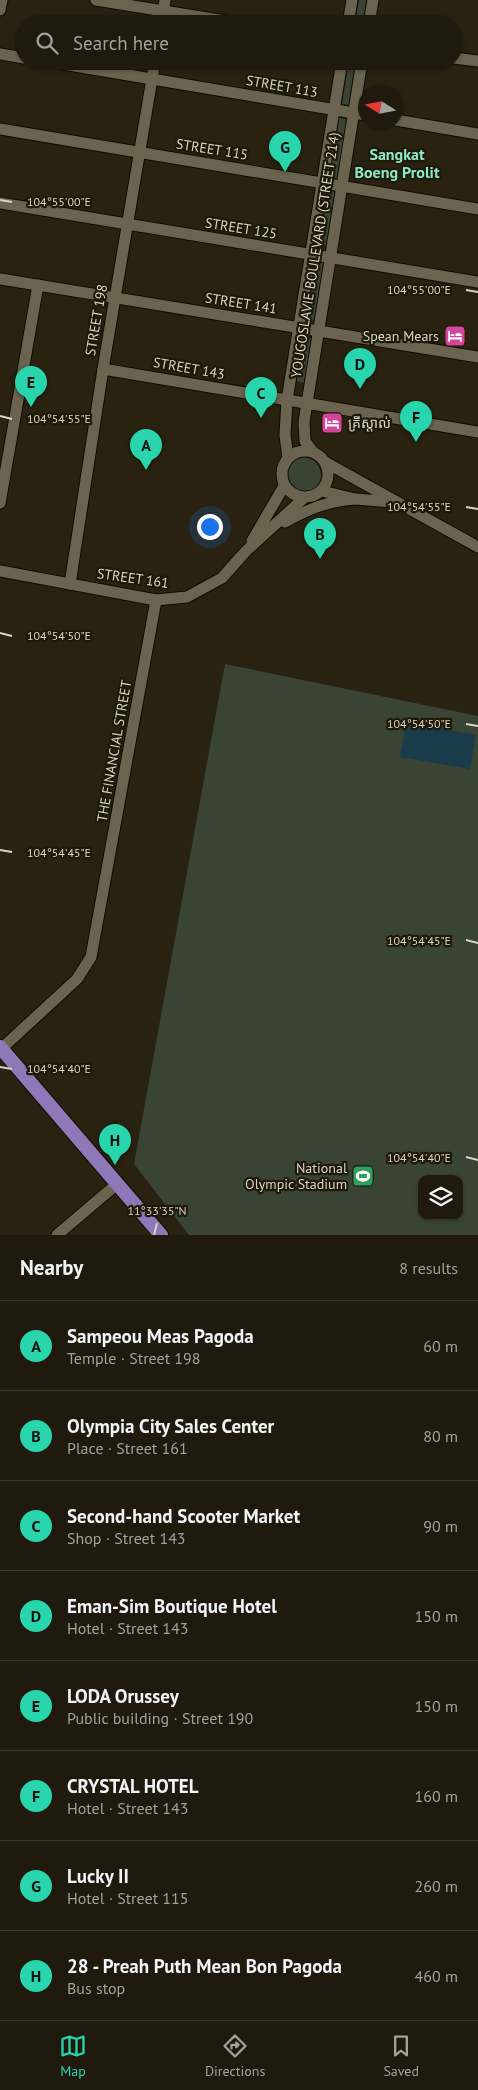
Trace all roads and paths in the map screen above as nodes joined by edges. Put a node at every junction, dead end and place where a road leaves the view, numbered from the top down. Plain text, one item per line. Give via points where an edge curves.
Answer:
1 (2, 0) edge
2 (96, 0) edge
3 (352, 0) edge
4 (373, 0) edge
5 (164, 6) edge
6 (0, 10) edge
7 (204, 15) edge
8 (350, 15) edge
9 (370, 15) edge
10 (0, 54) edge
11 (15, 56) edge
12 (463, 59) edge
13 (478, 61) edge
14 (98, 70) edge
15 (154, 70) edge
16 (341, 70) edge
17 (362, 70) edge
18 (152, 79) junction
19 (361, 85) edge
20 (334, 110) junction
21 (358, 114) edge
22 (403, 121) edge
23 (358, 122) edge
24 (0, 129) edge
25 (478, 134) edge
26 (140, 152) junction
27 (322, 183) junction
28 (342, 186) junction
29 (0, 203) edge
30 (478, 209) edge
31 (127, 224) junction
32 (311, 254) junction
33 (330, 258) junction
34 (0, 279) edge
35 (478, 282) edge
36 (38, 285) junction
37 (115, 298) junction
38 (299, 327) junction
39 (318, 330) junction
40 (478, 358) edge
41 (103, 369) junction
42 (287, 400) junction
43 (306, 403) junction
44 (478, 432) edge
45 (313, 452) junction
46 (288, 458) junction
47 (325, 462) junction
48 (284, 486) junction
49 (322, 491) junction
50 (304, 498) junction
51 (355, 499) junction
52 (394, 502) junction
53 (0, 503) edge
54 (264, 535) junction
55 (478, 548) edge
56 (246, 551) junction
57 (0, 571) edge
58 (70, 584) junction
59 (156, 600) junction
60 (1, 1048) edge
61 (117, 1184) junction
62 (57, 1235) edge
63 (161, 1235) edge

1 - 6 street
2 - 5 street
3 - 8 street
4 - 9 street
5 - 7 street
10 - 11 street
12 - 13 street
14 - 18 street, STREET 113
15 - 18 street, STREET 198
16 - 20 street
17 - 19 street, YOUGOSLAVIE BOULEVARD (STREET 214)
18 - 20 street, STREET 113
18 - 26 street, STREET 198
20 - 21 street, STREET 113
20 - 27 street
22 - 25 street
23 - 28 street, YOUGOSLAVIE BOULEVARD (STREET 214)
24 - 26 street, STREET 115
26 - 27 street, STREET 115
26 - 31 street, STREET 198
27 - 28 street, STREET 115
27 - 32 street
28 - 30 street, STREET 115
28 - 33 street, YOUGOSLAVIE BOULEVARD (STREET 214)
29 - 31 street, STREET 125
31 - 32 street, STREET 125
31 - 37 street, STREET 198
32 - 33 street, STREET 125
32 - 38 street
33 - 35 street, STREET 125
33 - 39 street, YOUGOSLAVIE BOULEVARD (STREET 214)
34 - 36 street, STREET 141
36 - 37 street, STREET 141
36 - 53 street
37 - 38 street, STREET 141
37 - 41 street, STREET 198
38 - 39 street, STREET 141
38 - 42 street
39 - 40 street, STREET 141
39 - 43 street, YOUGOSLAVIE BOULEVARD (STREET 214)
41 - 42 street, STREET 143
41 - 58 street, STREET 198
42 - 43 street, STREET 143
42 - 46 street via 285,435
43 - 44 street, STREET 143
43 - 45 street, YOUGOSLAVIE BOULEVARD (STREET 214) via 303,432
45 - 46 street via 297,452
45 - 47 street
46 - 48 street via 281,475
47 - 49 street via 328,477
47 - 52 street
48 - 50 street via 292,494
48 - 56 street, STREET 161
49 - 50 street
49 - 51 street
50 - 54 street, STREET 161
51 - 52 street
51 - 54 street via 332,501 307,510
52 - 55 street
54 - 56 street, STREET 161
56 - 59 street, STREET 161 via 222,578 205,589 187,597
57 - 58 street, STREET 161
58 - 59 street, STREET 161
59 - 60 street, THE FINANCIAL STREET via 91,957 77,979
60 - 61 main road
61 - 62 street
61 - 63 main road

